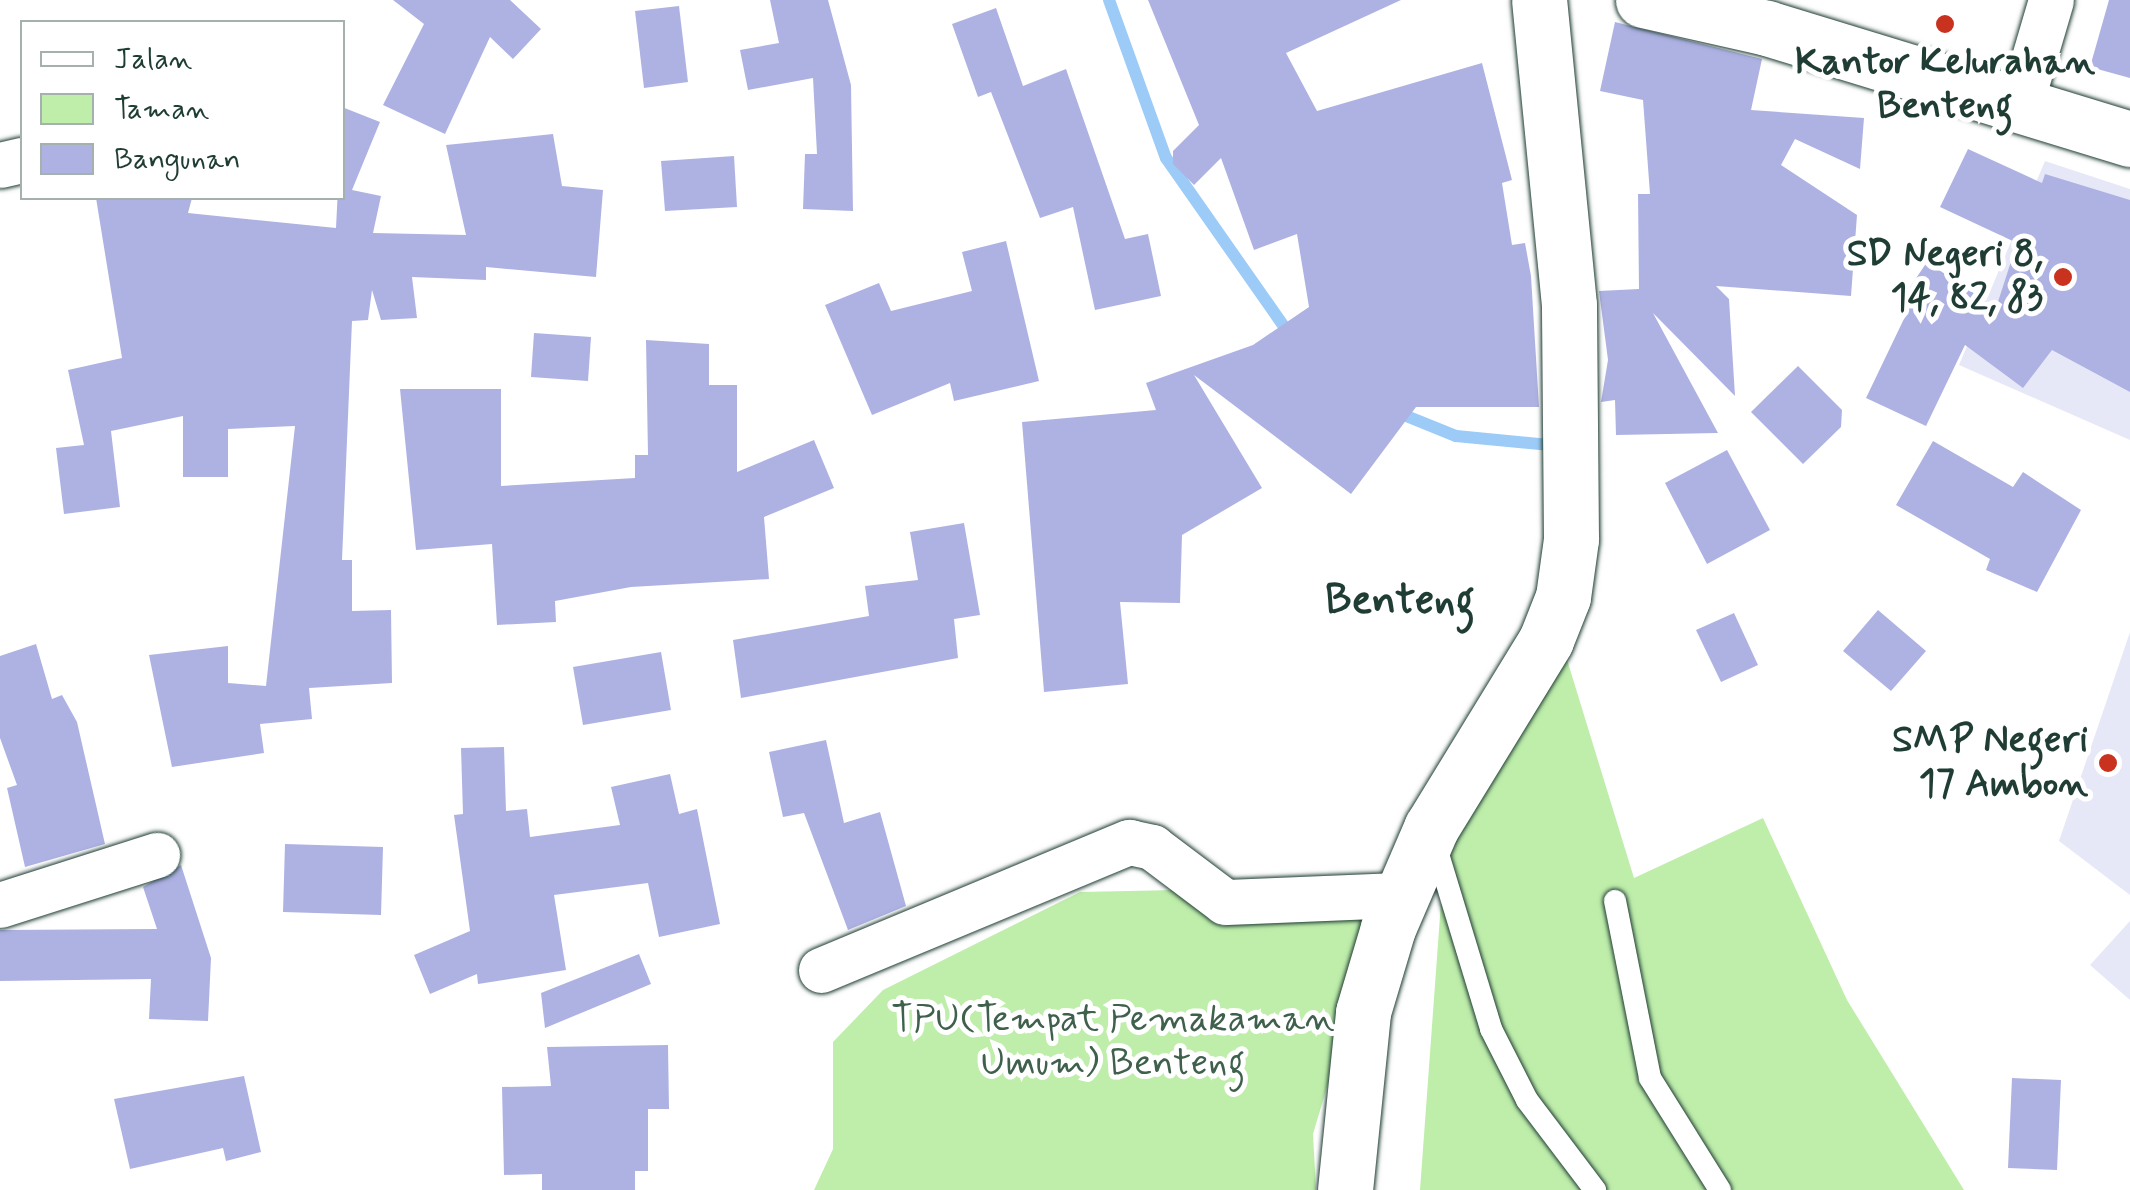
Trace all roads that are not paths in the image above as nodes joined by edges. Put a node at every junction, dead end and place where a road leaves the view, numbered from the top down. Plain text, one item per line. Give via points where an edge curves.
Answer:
1 (1539, 0) edge
2 (1643, 0) edge
3 (2052, 0) edge
4 (2022, 102) junction
5 (2130, 140) edge
6 (1430, 828) junction
7 (158, 855) dead end
8 (1400, 895) junction
9 (2, 897) edge
10 (1615, 901) dead end
11 (821, 970) dead end
12 (1345, 1190) edge
13 (1595, 1190) edge
14 (1720, 1190) edge

1 - 6 street via 1569,304 1570,550 1546,640
2 - 4 street
3 - 4 street
4 - 5 street
6 - 8 street
6 - 13 lane via 1490,1029 1527,1100
7 - 9 street
8 - 11 street via 1226,902 1152,847 1117,844
8 - 12 street via 1363,1012
10 - 14 lane via 1650,1078

